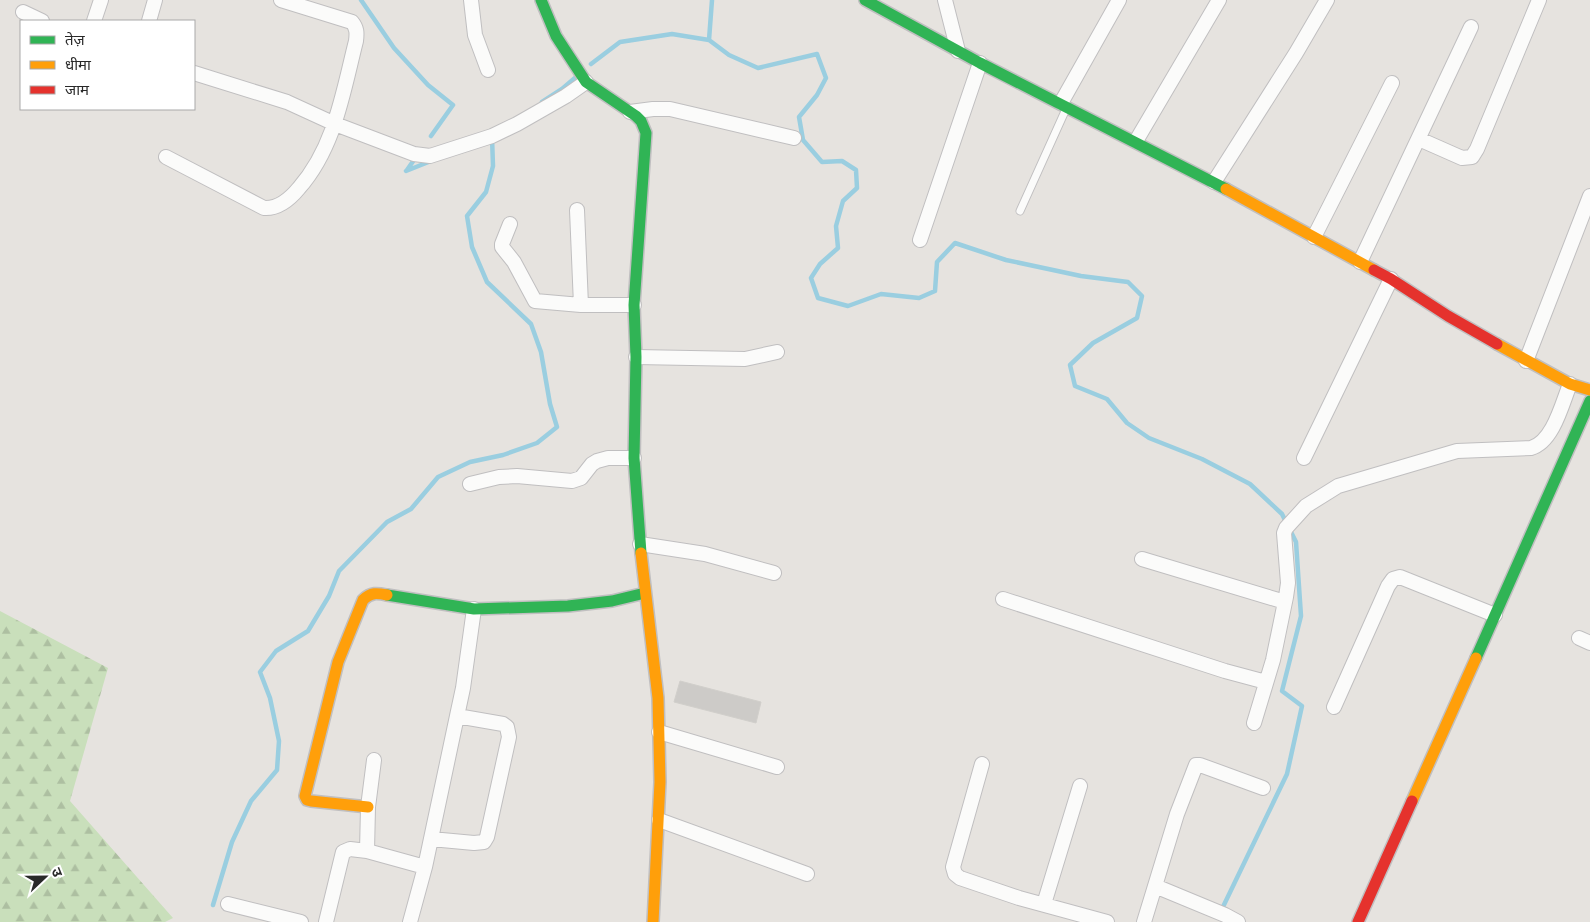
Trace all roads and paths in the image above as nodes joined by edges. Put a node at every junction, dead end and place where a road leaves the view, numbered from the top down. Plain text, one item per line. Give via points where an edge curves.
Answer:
1 (101, 0) edge
2 (155, 0) edge
3 (281, 0) edge
4 (471, 0) edge
5 (541, 0) edge
6 (865, 0) edge
7 (946, 0) edge
8 (1119, 0) edge
9 (1219, 0) edge
10 (1327, 0) edge
11 (1539, 0) edge
12 (23, 12) dead end
13 (40, 20) edge
14 (94, 20) edge
15 (149, 20) edge
16 (1471, 27) dead end
17 (958, 51) junction
18 (980, 63) junction
19 (488, 70) dead end
20 (195, 73) edge
21 (586, 82) junction
22 (1392, 83) dead end
23 (1064, 105) junction
24 (630, 112) junction
25 (335, 124) junction
26 (794, 138) dead end
27 (1419, 139) junction
28 (1136, 141) junction
29 (166, 157) dead end
30 (1214, 182) junction
31 (1590, 196) edge
32 (577, 210) dead end
33 (1020, 211) dead end
34 (510, 224) dead end
35 (1314, 237) junction
36 (920, 240) dead end
37 (1360, 262) junction
38 (1391, 279) junction
39 (581, 305) junction
40 (634, 305) junction
41 (777, 352) dead end
42 (636, 357) junction
43 (1526, 361) junction
44 (1570, 384) junction
45 (1590, 390) edge
46 (1590, 400) edge
47 (634, 458) junction
48 (1304, 458) dead end
49 (470, 484) dead end
50 (640, 544) junction
51 (1142, 559) dead end
52 (774, 573) dead end
53 (645, 593) junction
54 (1003, 599) dead end
55 (1285, 602) junction
56 (474, 610) junction
57 (1495, 615) junction
58 (1266, 682) junction
59 (1334, 707) dead end
60 (457, 716) junction
61 (1254, 723) dead end
62 (659, 732) junction
63 (374, 760) dead end
64 (982, 764) dead end
65 (778, 768) dead end
66 (1080, 786) dead end
67 (1263, 788) dead end
68 (368, 807) junction
69 (659, 820) junction
70 (432, 840) junction
71 (367, 851) junction
72 (426, 867) junction
73 (807, 874) dead end
74 (1155, 886) junction
75 (228, 904) dead end
76 (1044, 904) junction
77 (301, 922) edge
78 (326, 922) edge
79 (410, 922) edge
80 (653, 922) edge
81 (1107, 922) edge
82 (1144, 922) edge
83 (1238, 922) edge
84 (1358, 922) edge

1 - 14 street
2 - 15 street
3 - 25 street via 352,22 355,26 356,40
4 - 19 street via 475,35
5 - 21 street via 556,36
6 - 17 street
7 - 17 street
8 - 23 street
9 - 28 street
10 - 30 street
11 - 27 street via 1472,157 1462,158
12 - 13 street
16 - 27 street
17 - 18 street
18 - 23 street
18 - 36 street
20 - 25 street via 287,102
21 - 24 street
21 - 25 street via 492,136 430,156 414,154
22 - 35 street
23 - 28 street
23 - 33 lane
24 - 26 street via 670,109
24 - 40 street via 641,121 646,133
25 - 29 street via 310,176 291,198 268,209
27 - 37 street
28 - 30 street
30 - 35 street
31 - 43 street
32 - 39 street
34 - 39 street via 502,247 514,262 533,299
35 - 37 street
37 - 38 street
38 - 43 street
38 - 48 street
39 - 40 street
40 - 42 street
41 - 42 street via 745,359
42 - 47 street
43 - 44 street
44 - 45 street
44 - 55 street via 1554,423 1540,445 1457,451 1338,486 1306,506 1284,533 1288,583
46 - 57 street
47 - 49 street via 597,461 581,478 572,481 517,476
47 - 50 street
50 - 52 street via 705,554
50 - 53 street
51 - 55 street
53 - 56 street via 568,606
53 - 62 street
54 - 58 street
55 - 58 street
56 - 60 street
56 - 68 street via 374,593 363,600 338,662 305,796 311,801
57 - 59 street via 1400,577 1393,579
57 - 84 street
58 - 61 street
60 - 70 street
60 - 70 street via 503,724 509,732 507,746 484,842
62 - 65 street
62 - 69 street
63 - 68 street
64 - 76 street via 953,867 955,874
66 - 76 street
67 - 74 street via 1200,765 1194,766
68 - 71 street
69 - 73 street
69 - 80 street
70 - 72 street
71 - 72 street
71 - 78 street via 350,849 343,852
72 - 79 street
74 - 82 street
74 - 83 street
75 - 77 street
76 - 81 street

